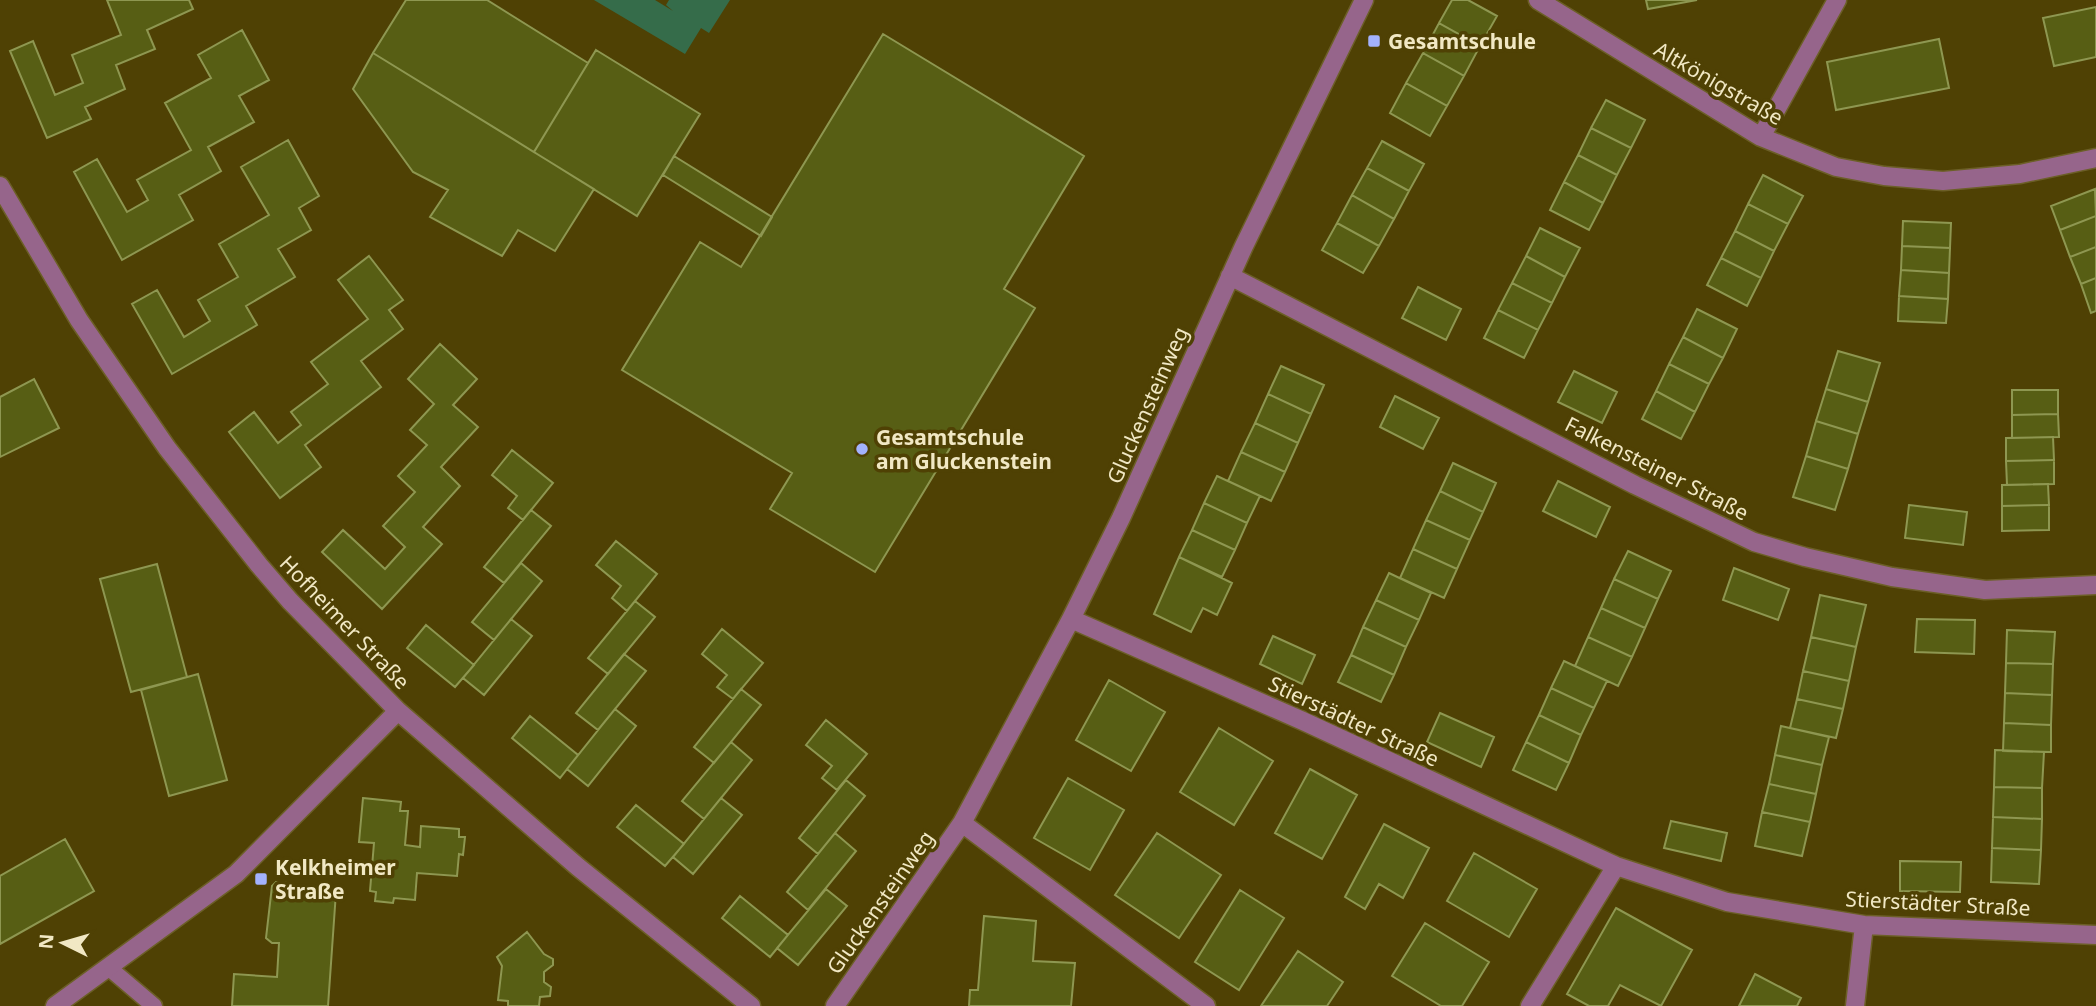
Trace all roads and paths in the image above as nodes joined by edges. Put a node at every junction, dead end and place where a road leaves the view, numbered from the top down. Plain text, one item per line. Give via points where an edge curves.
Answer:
1 (1364, 0) edge
2 (1538, 0) edge
3 (1837, 0) edge
4 (1760, 137) junction
5 (2096, 158) edge
6 (0, 186) edge
7 (1230, 276) junction
8 (2096, 585) edge
9 (1071, 619) junction
10 (398, 711) junction
11 (962, 823) junction
12 (1616, 866) junction
13 (1864, 925) junction
14 (2096, 935) edge
15 (108, 967) junction
16 (1203, 1005) edge
17 (55, 1006) edge
18 (154, 1006) edge
19 (751, 1006) edge
20 (835, 1006) edge
21 (1530, 1006) edge
22 (1855, 1006) edge

1 - 7 street, Gluckensteinweg
2 - 4 street, Altkönigstraße
3 - 4 street
4 - 5 street, Altkönigstraße via 1836,167 1943,181 2020,174
6 - 10 street, Hofheimer Straße via 79,320 167,448 282,592
7 - 8 street, Falkensteiner Straße via 1754,542 1892,577 1968,588
7 - 9 street, Gluckensteinweg
9 - 11 street, Gluckensteinweg
9 - 12 street, Stierstädter Straße
10 - 15 street via 236,874
10 - 19 street, Hofheimer Straße via 578,867
11 - 16 street, Gluckensteinweg
11 - 20 street, Gluckensteinweg
12 - 13 street, Stierstädter Straße via 1727,902
12 - 21 street
13 - 14 street, Stierstädter Straße
13 - 22 street
15 - 17 street
15 - 18 lane

